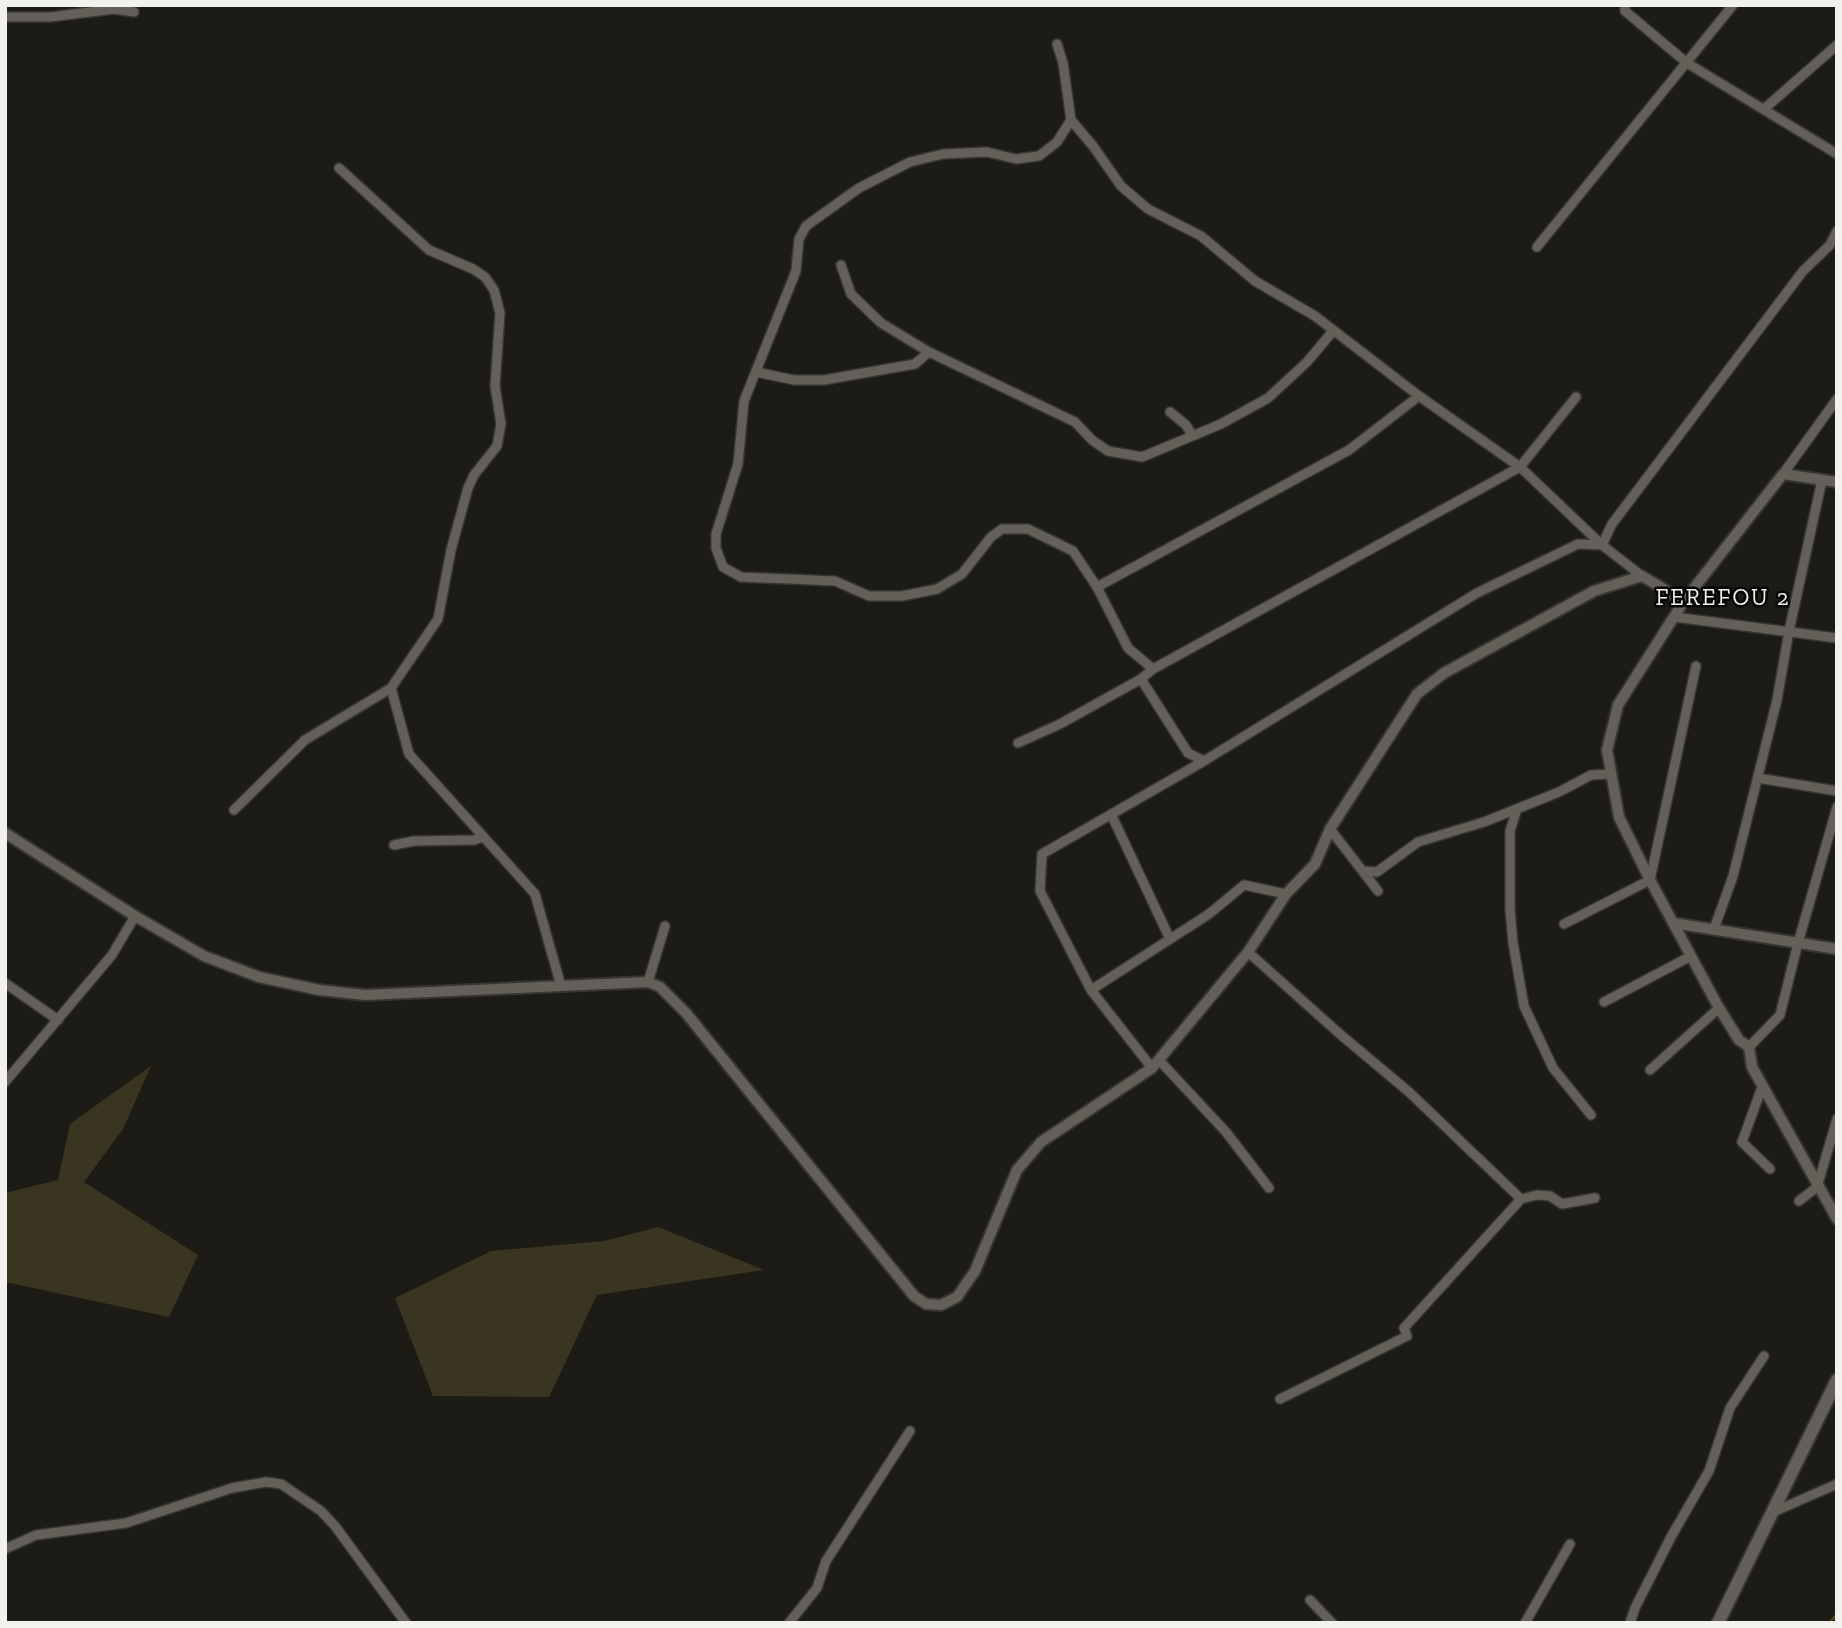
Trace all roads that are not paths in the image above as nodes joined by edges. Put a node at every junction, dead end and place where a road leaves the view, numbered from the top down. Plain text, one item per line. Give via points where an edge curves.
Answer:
1 (1625, 5) edge
2 (1733, 5) edge
3 (134, 12) dead end
4 (5, 17) edge
5 (1057, 44) dead end
6 (1837, 45) edge
7 (1687, 63) junction
8 (1764, 109) junction
9 (1071, 120) junction
10 (1837, 154) edge
11 (339, 168) dead end
12 (1837, 231) edge
13 (1538, 247) dead end
14 (841, 265) dead end
15 (1333, 331) junction
16 (929, 352) junction
17 (755, 372) junction
18 (1419, 396) junction
19 (1576, 397) dead end
20 (1837, 399) edge
21 (1170, 412) dead end
22 (1192, 435) junction
23 (1520, 467) junction
24 (1783, 474) junction
25 (1822, 480) junction
26 (1837, 482) edge
27 (1602, 545) junction
28 (1642, 576) junction
29 (1097, 587) junction
30 (1684, 601) junction
31 (1674, 617) junction
32 (1789, 631) junction
33 (1837, 638) edge
34 (1696, 666) dead end
35 (1153, 669) junction
36 (1141, 678) junction
37 (391, 688) junction
38 (1018, 743) dead end
39 (1204, 761) junction
40 (1611, 774) junction
41 (1758, 778) junction
42 (1837, 791) edge
43 (1837, 807) edge
44 (1517, 809) junction
45 (234, 810) dead end
46 (1111, 814) junction
47 (1329, 829) junction
48 (5, 833) edge
49 (483, 837) junction
50 (394, 845) dead end
51 (1363, 871) junction
52 (1650, 880) junction
53 (1378, 891) dead end
54 (1286, 894) junction
55 (135, 916) junction
56 (1673, 922) junction
57 (1564, 924) dead end
58 (665, 926) dead end
59 (1714, 929) junction
60 (1170, 939) junction
61 (1798, 943) junction
62 (1837, 949) edge
63 (1248, 952) junction
64 (1691, 956) junction
65 (648, 982) junction
66 (5, 983) edge
67 (561, 986) junction
68 (1091, 990) junction
69 (1604, 1002) dead end
70 (1720, 1009) junction
71 (58, 1020) junction
72 (1749, 1047) junction
73 (1156, 1064) junction
74 (1650, 1070) dead end
75 (5, 1083) edge
76 (1762, 1087) junction
77 (1591, 1115) dead end
78 (1837, 1119) edge
79 (1770, 1169) dead end
80 (1817, 1186) junction
81 (1269, 1188) dead end
82 (1595, 1198) dead end
83 (1521, 1199) junction
84 (1799, 1202) dead end
85 (1837, 1219) edge
86 (1764, 1356) dead end
87 (1837, 1380) edge
88 (1280, 1399) dead end
89 (910, 1431) dead end
90 (1837, 1484) edge
91 (1771, 1513) junction
92 (1570, 1544) dead end
93 (5, 1549) edge
94 (1310, 1600) dead end
95 (407, 1623) edge
96 (789, 1623) edge
97 (1332, 1623) edge
98 (1525, 1623) edge
99 (1630, 1623) edge
100 (1718, 1623) edge

1 - 7 street via 1625,11
2 - 7 street
3 - 4 street via 114,9
5 - 9 street
6 - 8 street
7 - 8 street
7 - 13 street
8 - 10 street
9 - 15 street via 1121,186 1148,209 1201,236 1255,281
9 - 17 street via 1057,142 1039,156 943,154 910,162 859,188 806,226 799,239 796,271
11 - 37 street via 429,250 485,277 500,313 495,386 501,424 497,446 468,488 438,619
12 - 27 street via 1612,523
14 - 16 street via 851,294 881,323
15 - 18 street
15 - 22 street via 1268,398
16 - 17 street via 915,364 824,380
16 - 22 street via 1075,422 1108,451 1142,457
17 - 29 street via 744,401 738,464 716,534 723,567 741,577 835,581 869,596 902,596 937,589 962,574 1002,529 1028,529 1073,551
18 - 23 street
18 - 29 street via 1349,450
19 - 23 street
20 - 24 street
21 - 22 street
23 - 27 street
23 - 35 street
24 - 25 street
24 - 30 street
25 - 26 street
25 - 32 street
27 - 28 street
27 - 39 street via 1578,544 1477,593
28 - 30 street
28 - 47 street via 1594,591 1444,673 1417,694
29 - 35 street via 1128,648
30 - 31 street
31 - 32 street
31 - 40 street via 1618,705 1606,750
32 - 33 street
32 - 41 street
34 - 52 street
35 - 36 street
36 - 38 street
36 - 39 street via 1188,753
37 - 45 street via 305,740
37 - 49 street via 409,754
39 - 46 street
40 - 44 street via 1591,775
40 - 52 street via 1619,817
41 - 42 street
41 - 59 street
43 - 61 street
44 - 51 street via 1418,842 1377,872
44 - 77 street via 1510,831 1510,909 1524,1006 1553,1068
46 - 60 street
46 - 68 street via 1042,854 1040,891
47 - 51 street
47 - 54 street via 1315,864
48 - 55 street
49 - 50 street
49 - 67 street via 535,894
51 - 53 street
52 - 56 street
52 - 57 street
54 - 60 street via 1244,885
54 - 63 street
55 - 67 street via 204,956 259,977 319,990 365,995
55 - 71 street via 111,955
56 - 59 street
56 - 64 street
58 - 65 street
59 - 61 street
60 - 68 street
61 - 62 street
61 - 72 street via 1780,1015
63 - 73 street
63 - 83 street via 1409,1092
64 - 69 street
64 - 70 street
65 - 67 street
65 - 73 street via 660,987 686,1013 914,1296 926,1304 941,1305 957,1297 975,1271 1017,1170 1041,1142
66 - 71 street
68 - 73 street
70 - 72 street via 1739,1041
70 - 74 street
71 - 75 street
72 - 76 street
73 - 81 street via 1226,1132
76 - 79 street via 1742,1142
76 - 80 street
78 - 80 street
80 - 84 street
80 - 85 street
82 - 83 street via 1562,1204 1550,1196
83 - 88 street via 1404,1328 1407,1336
86 - 99 street via 1730,1408 1709,1471
87 - 91 main road
89 - 96 street via 826,1561 817,1588
90 - 91 street
91 - 100 main road
92 - 98 street
93 - 95 street via 36,1535 126,1524 232,1488 281,1484 321,1511
94 - 97 street

